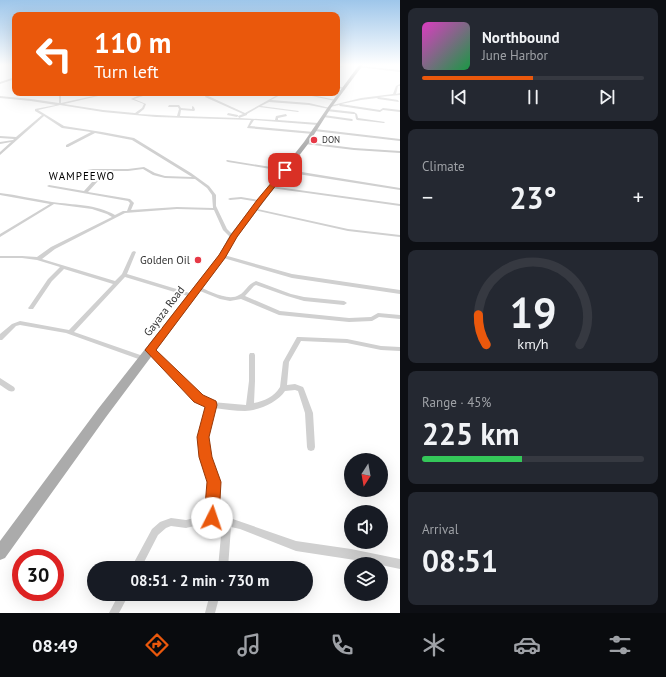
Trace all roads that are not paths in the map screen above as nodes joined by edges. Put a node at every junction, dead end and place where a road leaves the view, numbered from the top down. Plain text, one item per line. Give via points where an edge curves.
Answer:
1 (394, 94) joint
2 (400, 94) edge
3 (59, 96) edge
4 (96, 96) edge
5 (140, 96) edge
6 (206, 96) dead end
7 (278, 96) edge
8 (307, 96) edge
9 (336, 96) edge
10 (0, 97) edge
11 (373, 97) junction
12 (12, 98) junction
13 (0, 101) edge
14 (270, 101) junction
15 (398, 102) dead end
16 (58, 104) junction
17 (169, 106) dead end
18 (193, 107) dead end
19 (259, 107) junction
20 (331, 107) junction
21 (180, 109) junction
22 (298, 111) dead end
23 (400, 112) edge
24 (136, 114) junction
25 (228, 114) dead end
26 (246, 114) junction
27 (44, 115) junction
28 (286, 115) dead end
29 (398, 116) dead end
30 (178, 117) junction
31 (238, 118) junction
32 (253, 119) junction
33 (352, 120) dead end
34 (276, 121) junction
35 (384, 122) dead end
36 (315, 129) junction
37 (94, 132) junction
38 (0, 137) edge
39 (14, 140) junction
40 (400, 140) edge
41 (0, 143) edge
42 (306, 143) junction
43 (68, 146) dead end
44 (400, 152) edge
45 (0, 154) edge
46 (228, 161) dead end
47 (285, 170) junction
48 (196, 178) junction
49 (49, 186) dead end
50 (271, 187) junction
51 (400, 189) edge
52 (84, 192) junction
53 (0, 194) edge
54 (230, 199) dead end
55 (259, 201) junction
56 (54, 203) junction
57 (400, 205) edge
58 (216, 209) junction
59 (254, 209) junction
60 (129, 211) junction
61 (115, 216) junction
62 (0, 236) edge
63 (400, 236) edge
64 (233, 237) junction
65 (134, 252) dead end
66 (222, 256) junction
67 (2, 257) edge
68 (38, 259) junction
69 (0, 261) edge
70 (63, 267) junction
71 (124, 275) junction
72 (115, 283) junction
73 (194, 291) junction
74 (400, 292) edge
75 (241, 297) junction
76 (344, 303) dead end
77 (31, 308) dead end
78 (400, 317) edge
79 (68, 332) junction
80 (0, 338) edge
81 (400, 349) edge
82 (150, 350) junction
83 (252, 355) dead end
84 (144, 359) junction
85 (0, 382) edge
86 (283, 388) junction
87 (12, 389) dead end
88 (212, 405) junction
89 (250, 407) junction
90 (311, 447) dead end
91 (212, 518) junction
92 (227, 521) junction
93 (0, 553) edge
94 (139, 561) edge
95 (223, 561) edge
96 (400, 564) edge
97 (120, 601) edge
98 (213, 601) edge
99 (114, 613) edge
100 (210, 613) edge

1 - 2 street
1 - 11 street
3 - 16 street
4 - 16 street
5 - 24 street via 132,99 145,104
6 - 26 street
7 - 14 street
8 - 20 street
9 - 20 main road, Gayaza Road
10 - 12 street
11 - 15 street
11 - 20 street
12 - 13 street
12 - 16 street
14 - 19 street
14 - 20 street
16 - 24 street
16 - 27 street via 36,110
17 - 21 street via 179,106
18 - 21 street via 194,110
19 - 22 street
19 - 26 street
20 - 23 street
20 - 33 street
20 - 35 street via 354,113 356,119
20 - 36 main road, Gayaza Road
21 - 30 street
23 - 29 street
24 - 30 street
25 - 31 street
26 - 31 street
27 - 37 street via 63,127
27 - 39 street
28 - 34 street via 277,117
30 - 31 street
31 - 32 street
32 - 34 street
32 - 36 street via 248,127
34 - 36 street via 303,123
36 - 40 street
36 - 42 main road, Gayaza Road
37 - 43 street
37 - 48 street via 138,142
38 - 39 street
39 - 41 street
39 - 45 street
42 - 44 street
42 - 47 main road, Gayaza Road
46 - 47 street
47 - 50 main road, Gayaza Road
47 - 51 street
48 - 52 street via 165,177 144,168 90,170 85,175 88,179 96,181
48 - 58 street via 214,195
49 - 52 street
50 - 55 main road, Gayaza Road
50 - 57 street
52 - 60 street via 131,201
53 - 56 street
54 - 55 street
55 - 59 main road, Gayaza Road
56 - 61 street via 93,208
56 - 62 street
58 - 60 street via 169,208
58 - 64 street via 225,230
59 - 63 street via 348,230
59 - 64 main road, Gayaza Road
60 - 61 street
61 - 68 street via 47,251
64 - 66 main road, Gayaza Road
65 - 71 street
66 - 73 main road, Gayaza Road
66 - 74 street via 292,276
67 - 68 street
67 - 69 street
68 - 70 street
70 - 72 street
70 - 77 street via 50,280
71 - 72 street
71 - 73 street
72 - 79 street
73 - 75 street via 230,299
73 - 82 main road, Gayaza Road
75 - 76 street via 256,284 304,299
75 - 78 street via 279,313 292,315 349,320 372,319 378,315
79 - 80 street via 20,322
79 - 84 street
81 - 86 street via 348,341 299,339 286,362
82 - 84 main road, Gayaza Road
82 - 88 street via 198,399
83 - 89 street
84 - 93 main road, Gayaza Road
85 - 87 street
86 - 89 street via 276,398
86 - 90 street via 301,389 309,413
88 - 89 street
88 - 91 street via 203,437 205,457 214,482
91 - 92 street
91 - 94 street via 186,524 171,522 163,525 155,532
92 - 95 street
92 - 96 street via 296,546
97 - 99 street
98 - 100 street

